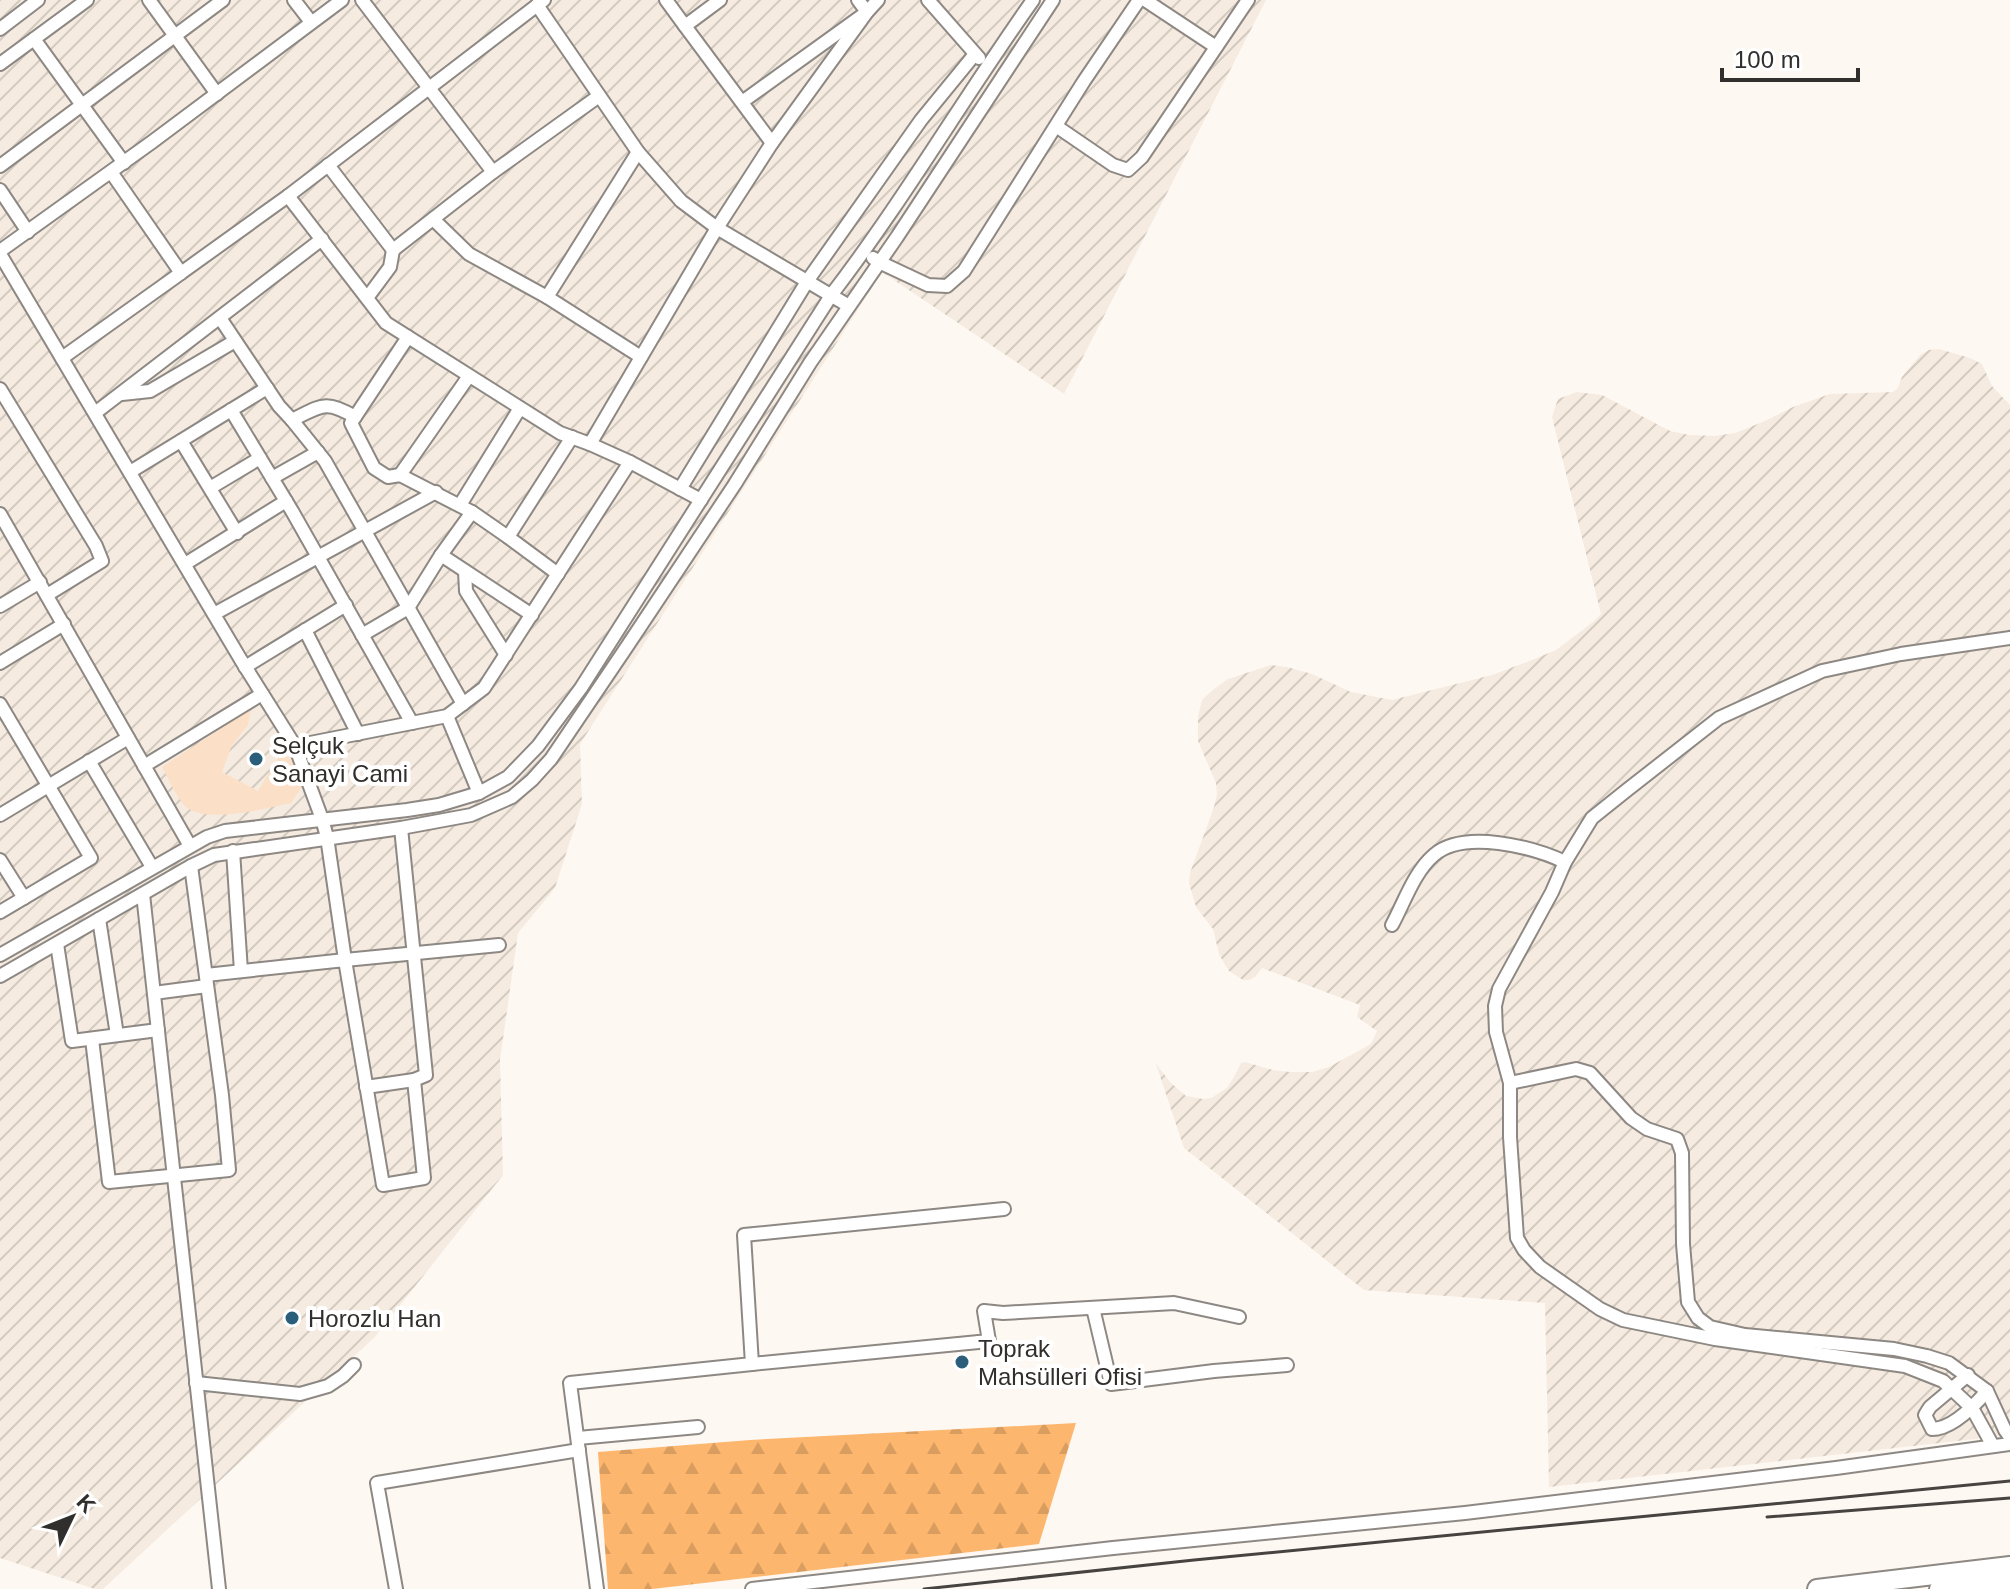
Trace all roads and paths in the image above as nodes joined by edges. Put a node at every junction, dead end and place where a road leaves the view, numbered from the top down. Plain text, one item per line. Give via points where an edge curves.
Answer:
1 (38, 0) edge
2 (87, 0) edge
3 (149, 0) edge
4 (223, 0) edge
5 (294, 0) edge
6 (342, 0) edge
7 (362, 0) edge
8 (666, 0) edge
9 (720, 0) edge
10 (858, 0) edge
11 (878, 0) edge
12 (928, 0) edge
13 (1033, 0) edge
14 (1053, 0) edge
15 (1142, 0) edge
16 (1248, 0) edge
17 (541, 3) edge
18 (867, 12) junction
19 (311, 22) junction
20 (685, 26) junction
21 (0, 29) edge
22 (174, 36) junction
23 (34, 39) junction
24 (1216, 47) junction
25 (975, 54) junction
26 (0, 64) edge
27 (986, 66) junction
28 (428, 88) junction
29 (217, 94) junction
30 (599, 96) junction
31 (742, 102) junction
32 (82, 104) junction
33 (1056, 126) junction
34 (772, 143) junction
35 (638, 152) junction
36 (124, 163) junction
37 (328, 165) junction
38 (0, 166) edge
39 (111, 172) junction
40 (493, 172) junction
41 (0, 190) edge
42 (288, 196) junction
43 (433, 219) junction
44 (717, 228) junction
45 (28, 232) junction
46 (322, 239) junction
47 (393, 250) junction
48 (865, 251) junction
49 (0, 253) edge
50 (879, 262) junction
51 (181, 273) junction
52 (808, 280) junction
53 (832, 294) junction
54 (547, 297) junction
55 (367, 298) junction
56 (849, 306) junction
57 (220, 318) junction
58 (408, 337) junction
59 (235, 341) junction
60 (641, 357) junction
61 (62, 358) junction
62 (469, 376) junction
63 (267, 388) junction
64 (0, 389) edge
65 (119, 395) junction
66 (520, 408) junction
67 (231, 410) junction
68 (95, 413) junction
69 (355, 417) junction
70 (292, 420) junction
71 (572, 437) junction
72 (181, 441) junction
73 (590, 444) junction
74 (318, 452) junction
75 (260, 458) junction
76 (630, 462) junction
77 (130, 472) junction
78 (400, 475) junction
79 (272, 478) junction
80 (210, 488) junction
81 (680, 489) junction
82 (436, 492) junction
83 (701, 500) junction
84 (286, 501) junction
85 (460, 505) junction
86 (472, 512) junction
87 (0, 514) edge
88 (365, 531) junction
89 (237, 533) junction
90 (508, 537) junction
91 (441, 555) junction
92 (318, 557) junction
93 (185, 564) junction
94 (465, 571) junction
95 (558, 574) junction
96 (40, 582) junction
97 (47, 595) junction
98 (346, 605) junction
99 (0, 606) edge
100 (408, 608) junction
101 (214, 614) junction
102 (532, 615) junction
103 (64, 624) junction
104 (305, 630) junction
105 (362, 635) junction
106 (2010, 638) edge
107 (506, 655) junction
108 (0, 663) edge
109 (245, 667) junction
110 (262, 694) junction
111 (0, 704) edge
112 (463, 704) junction
113 (447, 716) junction
114 (412, 723) junction
115 (358, 734) junction
116 (128, 738) junction
117 (295, 746) junction
118 (89, 761) junction
119 (144, 766) junction
120 (49, 785) junction
121 (479, 793) junction
122 (0, 815) edge
123 (322, 819) junction
124 (401, 828) junction
125 (327, 837) junction
126 (190, 846) junction
127 (233, 851) junction
128 (0, 860) edge
129 (1565, 862) junction
130 (191, 866) junction
131 (152, 867) junction
132 (143, 894) junction
133 (24, 898) junction
134 (0, 912) edge
135 (99, 919) junction
136 (1392, 925) dead end
137 (57, 944) junction
138 (499, 945) dead end
139 (413, 952) junction
140 (0, 955) edge
141 (345, 960) junction
142 (241, 971) junction
143 (0, 976) edge
144 (206, 981) junction
145 (154, 993) junction
146 (158, 1030) junction
147 (117, 1035) junction
148 (92, 1039) junction
149 (414, 1080) junction
150 (1510, 1083) junction
151 (366, 1087) junction
152 (174, 1175) junction
153 (1004, 1209) dead end
154 (1093, 1308) junction
155 (1239, 1317) dead end
156 (752, 1364) junction
157 (354, 1365) dead end
158 (1287, 1365) dead end
159 (1968, 1375) junction
160 (196, 1383) junction
161 (1952, 1389) junction
162 (1987, 1391) junction
163 (1972, 1408) junction
164 (698, 1427) dead end
165 (2010, 1437) edge
166 (579, 1444) junction
167 (2010, 1444) edge
168 (1993, 1446) junction
169 (2010, 1566) edge
170 (2004, 1583) edge
171 (219, 1589) edge
172 (396, 1589) edge
173 (597, 1589) edge
174 (752, 1589) edge
175 (1817, 1589) edge
176 (1939, 1589) edge

1 - 21 street
2 - 23 street
3 - 22 street
4 - 22 street
5 - 19 street
6 - 19 street
7 - 28 street
8 - 20 street
9 - 20 street
10 - 18 street
11 - 18 street
12 - 25 street
13 - 27 street
14 - 50 street
15 - 24 street
15 - 33 street
16 - 24 street
17 - 28 street
17 - 30 street
18 - 31 street
18 - 34 street
19 - 29 street
20 - 31 street
22 - 29 street
22 - 32 street
23 - 26 street
23 - 32 street
24 - 33 street via 1128,170
25 - 27 street
25 - 52 street via 921,120
27 - 48 street
28 - 37 street
28 - 40 street
29 - 36 street
30 - 35 street
30 - 40 street
31 - 34 street
32 - 36 street
32 - 38 street
33 - 50 street via 964,271 947,286 928,285
34 - 44 street
35 - 44 street via 681,201
35 - 54 street
36 - 39 street
37 - 42 street
37 - 47 street
39 - 45 street
39 - 51 street
40 - 43 street
41 - 45 street
42 - 46 street
42 - 51 street
43 - 47 street
43 - 54 street via 469,254
44 - 52 street
44 - 60 street
45 - 49 street
46 - 55 street
46 - 57 street
47 - 55 street via 390,267
48 - 50 street
48 - 53 street
49 - 61 street
50 - 56 street
51 - 61 street
52 - 53 street
52 - 81 street
53 - 56 street
53 - 83 street
54 - 60 street
55 - 58 street via 386,323
56 - 124 street via 551,759 512,797 471,815
57 - 59 street
57 - 65 street
58 - 62 street
58 - 69 street
59 - 63 street
59 - 65 street via 150,391
60 - 73 street
61 - 68 street
62 - 66 street
62 - 78 street
63 - 67 street
63 - 70 street
64 - 97 street via 102,561
65 - 68 street
66 - 71 street
66 - 85 street
67 - 72 street
67 - 75 street
68 - 77 street
69 - 70 street via 334,405
69 - 78 street via 351,423 374,468 388,477
70 - 74 street
71 - 73 street
71 - 90 street
72 - 77 street
72 - 80 street
73 - 76 street
74 - 79 street
74 - 88 street
75 - 79 street
75 - 80 street
76 - 81 street
76 - 95 street
77 - 93 street
78 - 82 street
79 - 84 street
80 - 89 street
81 - 83 street
82 - 85 street
82 - 88 street
83 - 121 street via 538,746 508,777
84 - 89 street
84 - 92 street
85 - 86 street
86 - 90 street
86 - 91 street
87 - 96 street
88 - 92 street
88 - 100 street
89 - 93 street
90 - 95 street
91 - 94 street
91 - 100 street
92 - 98 street
92 - 101 street
93 - 101 street
94 - 102 street
94 - 107 street via 466,591
95 - 102 street
96 - 97 street
96 - 99 street
97 - 103 street
98 - 104 street
98 - 105 street
100 - 105 street
100 - 112 street
101 - 109 street
102 - 107 street
103 - 108 street
103 - 116 street
104 - 109 street
104 - 115 street
105 - 114 street
106 - 129 street via 1822,671 1719,718 1592,818
107 - 112 street via 484,688
109 - 110 street
110 - 117 street
110 - 119 street
111 - 120 street
112 - 113 street
113 - 114 street
113 - 121 street
114 - 115 street
115 - 117 street
116 - 118 street
116 - 119 street
117 - 123 street
118 - 120 street
118 - 131 street
119 - 126 street
120 - 122 street
120 - 133 street via 91,858
121 - 123 street via 428,807
123 - 125 street
123 - 126 street via 225,831
124 - 125 street
124 - 139 street
125 - 127 street
125 - 141 street
126 - 131 street
127 - 130 street
127 - 142 street
128 - 133 street
129 - 136 street via 1499,844 1471,841 1444,847 1417,877
129 - 150 street via 1499,989 1496,1032
130 - 132 street
130 - 144 street
131 - 140 street
132 - 135 street
132 - 145 street
133 - 134 street
135 - 137 street
135 - 147 street
137 - 143 street
137 - 148 street via 72,1041
138 - 139 street
139 - 141 street
139 - 149 street via 426,1075
141 - 142 street
141 - 151 street
142 - 144 street
144 - 145 street
144 - 152 street via 229,1170
145 - 146 street
146 - 147 street
146 - 152 street
147 - 148 street
148 - 152 street via 109,1182
149 - 151 street
149 - 151 street via 424,1178 383,1185
150 - 159 street via 1576,1069 1590,1073 1631,1118 1677,1139 1682,1153 1688,1302 1710,1327 1894,1349 1949,1363
150 - 161 street via 1517,1238 1540,1267 1600,1309 1623,1320 1715,1339 1905,1366
152 - 160 street
153 - 156 street via 744,1235
154 - 155 street via 1174,1303
154 - 156 street via 984,1311 989,1341
154 - 158 street via 1111,1384
156 - 166 street via 570,1383
157 - 160 street via 328,1386 300,1394
159 - 161 street
159 - 162 street
160 - 171 street
161 - 163 street
161 - 163 street via 1925,1415 1932,1429
162 - 163 street
162 - 165 street
163 - 168 street
164 - 166 street
166 - 172 street via 377,1483
166 - 173 street
167 - 168 street
168 - 174 street via 1465,1513
169 - 175 highway
170 - 176 highway

